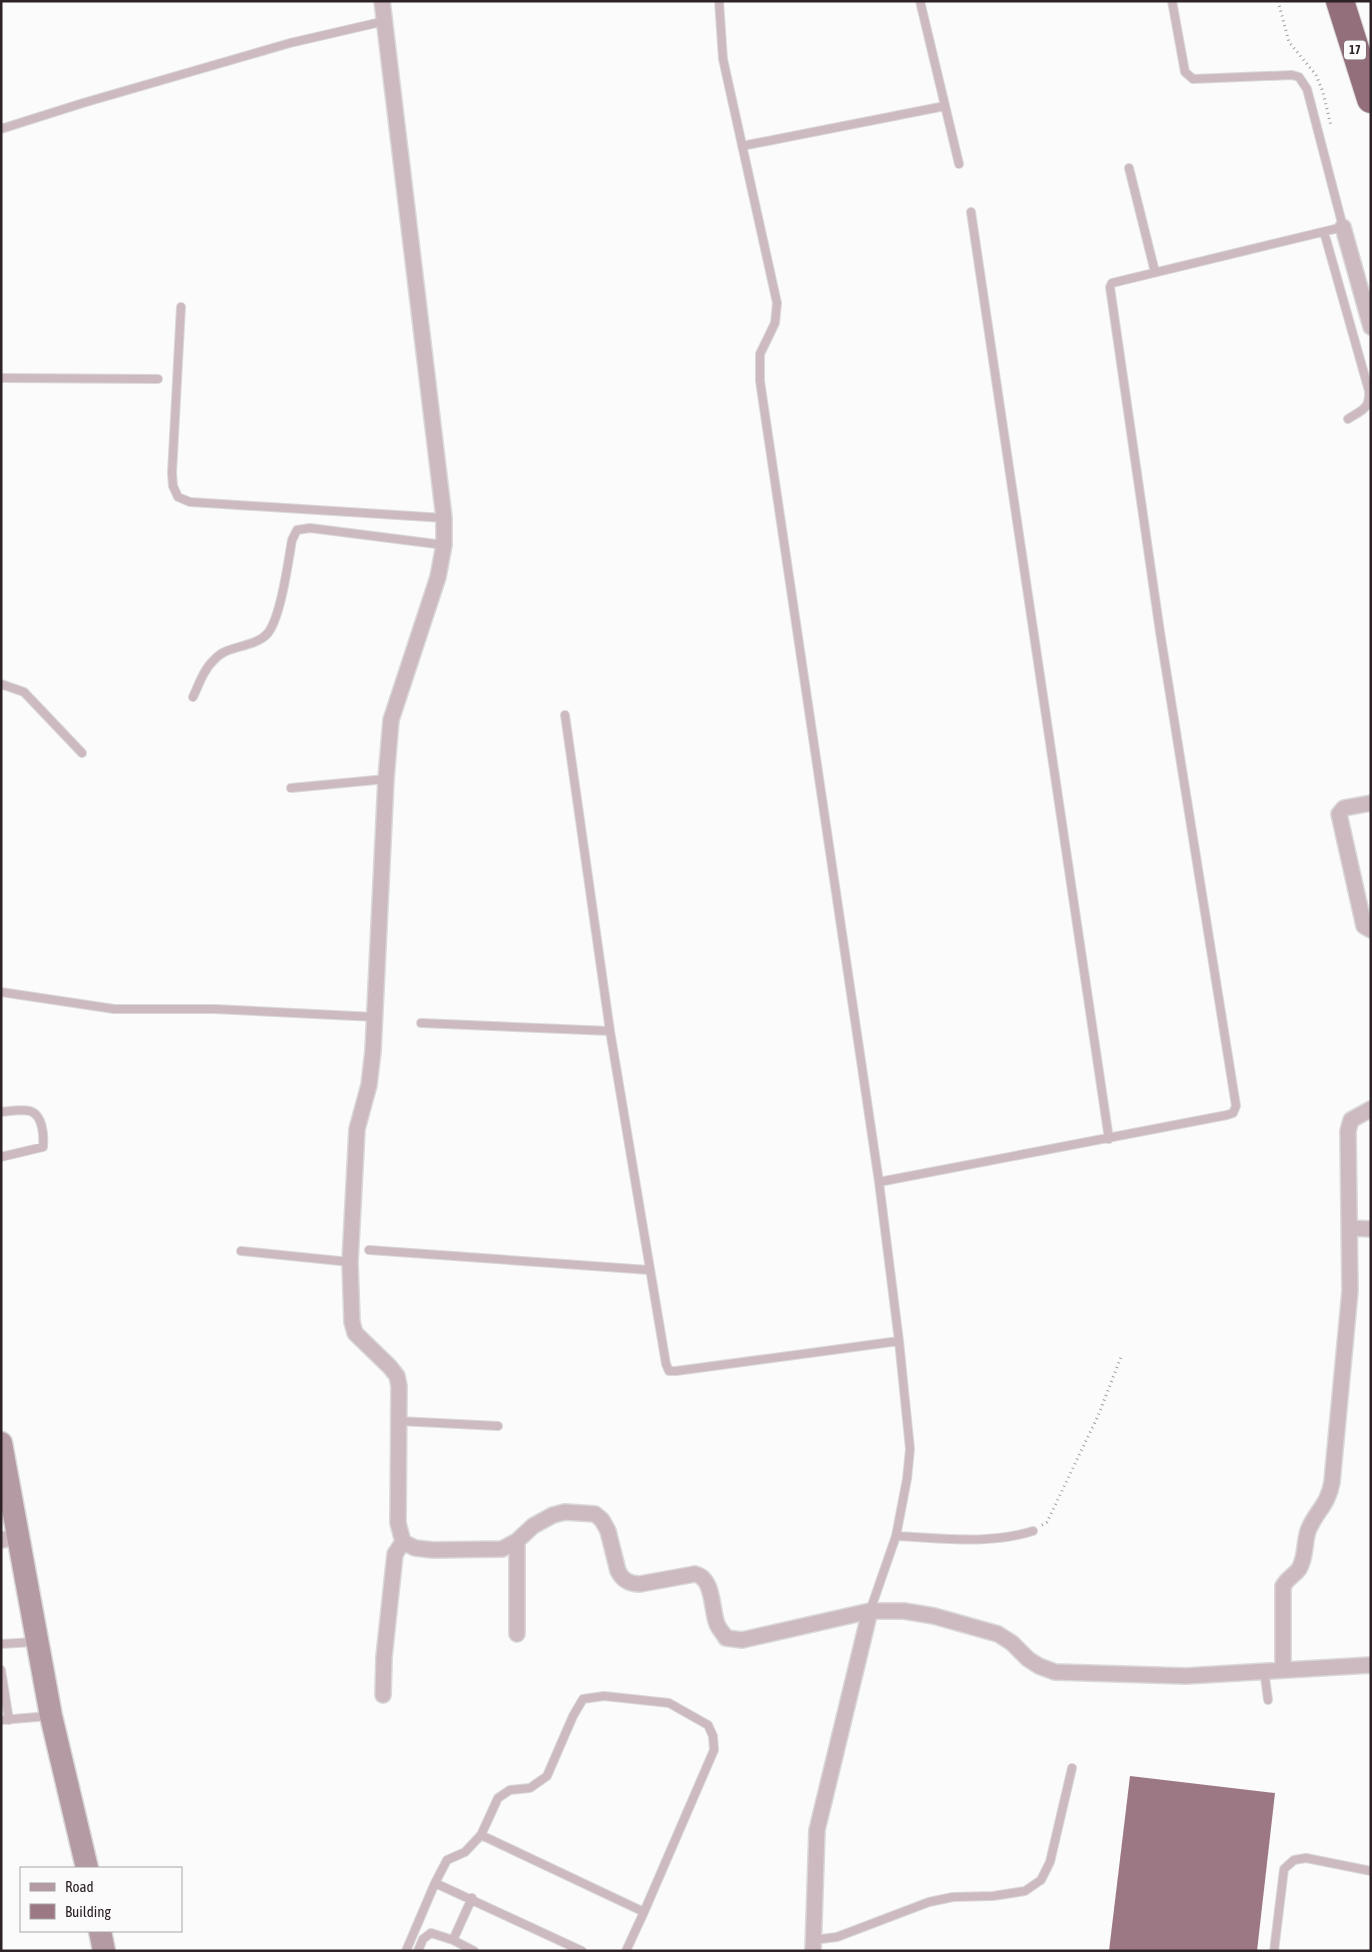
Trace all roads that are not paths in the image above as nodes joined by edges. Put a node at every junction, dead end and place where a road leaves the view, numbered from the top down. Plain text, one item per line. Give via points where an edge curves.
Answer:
1 (382, 1) edge
2 (719, 1) edge
3 (920, 1) edge
4 (1172, 1) edge
5 (1340, 1) edge
6 (386, 21) junction
7 (1371, 99) edge
8 (945, 106) junction
9 (1, 129) edge
10 (742, 146) junction
11 (959, 164) dead end
12 (1129, 168) dead end
13 (971, 212) dead end
14 (1343, 227) junction
15 (1324, 232) junction
16 (1155, 272) junction
17 (181, 307) dead end
18 (1371, 327) edge
19 (1, 378) edge
20 (158, 379) dead end
21 (1348, 419) dead end
22 (444, 518) junction
23 (444, 545) junction
24 (1, 684) edge
25 (194, 696) dead end
26 (565, 715) dead end
27 (82, 753) dead end
28 (386, 779) junction
29 (291, 788) dead end
30 (1371, 803) edge
31 (1371, 930) edge
32 (1, 992) edge
33 (376, 1017) junction
34 (421, 1023) dead end
35 (610, 1031) junction
36 (1371, 1110) edge
37 (1, 1112) edge
38 (1109, 1139) junction
39 (1, 1157) edge
40 (879, 1182) junction
41 (1350, 1228) junction
42 (1371, 1229) edge
43 (369, 1250) dead end
44 (241, 1251) dead end
45 (350, 1262) junction
46 (649, 1270) junction
47 (899, 1341) junction
48 (398, 1421) junction
49 (498, 1426) dead end
50 (1, 1443) edge
51 (5, 1480) edge
52 (1033, 1531) road end
53 (896, 1536) junction
54 (10, 1538) edge
55 (517, 1541) junction
56 (403, 1542) junction
57 (870, 1611) junction
58 (517, 1634) dead end
59 (37, 1642) junction
60 (1, 1644) edge
61 (1371, 1665) edge
62 (1283, 1669) junction
63 (1, 1670) edge
64 (1264, 1670) junction
65 (383, 1695) dead end
66 (1268, 1700) dead end
67 (51, 1716) junction
68 (5, 1720) edge
69 (1072, 1768) dead end
70 (481, 1835) junction
71 (87, 1867) edge
72 (1371, 1871) edge
73 (435, 1883) junction
74 (472, 1898) junction
75 (644, 1912) junction
76 (100, 1932) edge
77 (453, 1940) junction
78 (813, 1946) edge
79 (104, 1951) edge
80 (406, 1951) edge
81 (418, 1951) edge
82 (474, 1951) edge
83 (582, 1951) edge
84 (626, 1951) edge
85 (1274, 1951) edge

1 - 6 street
2 - 10 lane via 723,59
3 - 8 lane
4 - 14 lane via 1185,72 1193,79 1299,76 1307,89
5 - 7 highway, 17
6 - 9 lane via 290,43
6 - 22 street
8 - 10 lane
8 - 11 lane
10 - 40 lane via 777,303 775,322 760,354 760,381
12 - 16 lane
13 - 38 lane
14 - 15 lane
14 - 18 street
15 - 16 lane
15 - 21 lane via 1369,391 1369,403
16 - 38 lane via 1112,283 1110,287 1160,632 1236,1106 1233,1113 1227,1115
17 - 22 lane via 172,473 178,497 190,502
19 - 20 lane
22 - 23 street
23 - 25 lane via 310,528 297,530 269,631 261,639 214,659
23 - 28 street via 438,577 391,720
24 - 27 lane via 24,692
26 - 35 lane
28 - 29 lane
28 - 33 street
30 - 31 street via 1344,808 1339,814 1364,926
32 - 33 lane via 114,1009 214,1009
33 - 45 street via 369,1085 357,1129
34 - 35 lane
35 - 46 lane
36 - 41 street via 1352,1120 1348,1131
37 - 39 lane via 28,1111 35,1114 44,1139 43,1147
38 - 40 lane
40 - 47 lane
41 - 42 street
41 - 62 street via 1350,1291 1332,1482 1326,1504 1308,1530 1298,1569 1283,1586
43 - 46 lane
44 - 45 lane
45 - 48 street via 354,1333 397,1376
46 - 47 lane via 669,1371
47 - 53 lane via 910,1449
48 - 49 lane
48 - 56 street via 398,1523
50 - 51 main road
51 - 54 main road
52 - 53 lane via 1019,1536 973,1540
53 - 57 lane
54 - 59 main road
55 - 56 street via 502,1549 442,1550 415,1548
55 - 57 street via 533,1526 553,1515 565,1512 595,1514 608,1531 618,1571 631,1584 695,1574 704,1578 717,1625 726,1638 742,1640
55 - 58 street
56 - 65 street via 395,1554
57 - 64 street via 934,1616 998,1634 1028,1659 1055,1672 1186,1676
57 - 78 street via 818,1830
59 - 60 lane
59 - 67 main road
61 - 62 street
62 - 64 street
63 - 68 lane
64 - 66 lane
67 - 68 lane
67 - 71 main road
69 - 78 lane via 1050,1862 1041,1880 1025,1891 993,1896 953,1896 929,1902
70 - 73 lane via 466,1852 447,1860
70 - 75 lane
70 - 75 lane via 498,1798 510,1790 530,1788 547,1776 573,1716 584,1699 604,1696 668,1703 708,1724 714,1750
72 - 85 lane via 1306,1858 1294,1860 1284,1869
73 - 74 lane
73 - 80 lane
74 - 77 lane
74 - 83 lane
75 - 84 lane
76 - 79 main road
77 - 81 lane via 431,1933 423,1939
77 - 82 lane

